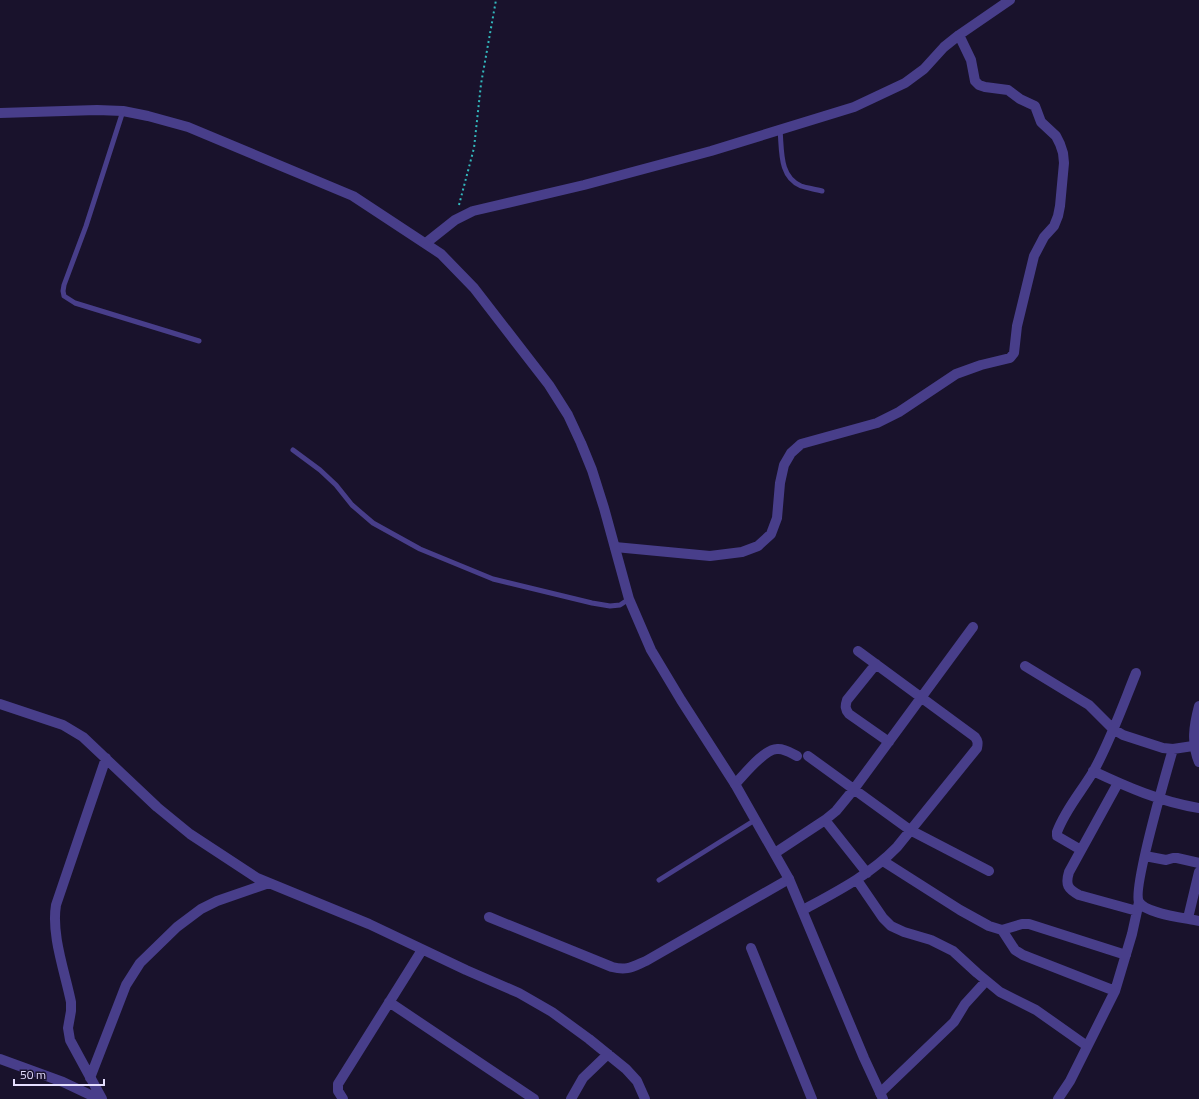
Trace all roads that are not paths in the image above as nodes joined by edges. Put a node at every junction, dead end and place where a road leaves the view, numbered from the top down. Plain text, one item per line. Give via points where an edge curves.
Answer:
1 (1010, 0) edge
2 (959, 35) junction
3 (123, 111) junction
4 (0, 113) edge
5 (780, 130) junction
6 (822, 191) dead end
7 (426, 243) junction
8 (199, 341) dead end
9 (293, 450) dead end
10 (615, 547) junction
11 (629, 599) junction
12 (973, 627) dead end
13 (858, 651) dead end
14 (876, 664) junction
15 (1025, 666) dead end
16 (1136, 673) dead end
17 (921, 698) junction
18 (0, 704) edge
19 (1199, 706) edge
20 (1112, 729) junction
21 (889, 742) junction
22 (1193, 746) junction
23 (1173, 748) junction
24 (797, 756) dead end
25 (808, 756) dead end
26 (106, 758) junction
27 (1199, 762) edge
28 (1093, 771) junction
29 (1118, 783) junction
30 (734, 784) junction
31 (854, 789) junction
32 (1159, 799) junction
33 (1199, 808) edge
34 (755, 820) junction
35 (825, 820) junction
36 (910, 830) junction
37 (1081, 850) junction
38 (775, 853) junction
39 (1145, 856) junction
40 (883, 861) junction
41 (1199, 863) edge
42 (989, 871) dead end
43 (1199, 872) edge
44 (867, 873) junction
45 (789, 879) junction
46 (659, 880) dead end
47 (857, 880) junction
48 (269, 883) junction
49 (1138, 906) junction
50 (803, 910) junction
51 (489, 917) dead end
52 (1188, 918) junction
53 (1199, 921) edge
54 (1002, 930) junction
55 (751, 948) dead end
56 (422, 950) junction
57 (1126, 955) junction
58 (986, 981) junction
59 (1115, 991) junction
60 (389, 1002) junction
61 (1087, 1046) junction
62 (608, 1054) junction
63 (0, 1059) edge
64 (90, 1078) junction
65 (882, 1096) edge
66 (99, 1099) edge
67 (102, 1099) edge
68 (343, 1099) edge
69 (534, 1099) edge
70 (571, 1099) edge
71 (645, 1099) edge
72 (812, 1099) edge
73 (1058, 1099) edge

1 - 2 street
2 - 5 street via 924,69 905,83 854,107
2 - 10 street via 971,60 975,81 985,87 1008,90 1034,106 1041,122 1056,136 1063,153 1058,216 1032,262 1017,326 1014,353 1010,358 956,374 899,412 877,423 801,444 784,465 777,518 771,534 758,546 742,552 710,556
3 - 4 street
3 - 7 street via 188,127 330,185 364,202
3 - 8 lane via 64,285 64,296 75,303
5 - 6 lane via 785,172 800,186
5 - 7 street via 584,185 473,211 455,220
7 - 10 street via 441,254 474,288 549,385 568,415 592,470
9 - 11 lane via 320,470 374,523 420,549 492,579 592,603 620,605
10 - 11 street
11 - 30 street via 651,650
12 - 17 street
13 - 14 street
14 - 17 street
14 - 21 street via 847,700 846,711
15 - 20 street via 1089,705
16 - 20 street
17 - 21 street
17 - 36 street via 975,737 978,744
18 - 26 street via 63,725 83,737
19 - 22 street
20 - 23 street via 1133,739 1163,748
20 - 28 street
21 - 31 street
22 - 23 street
22 - 27 street
23 - 32 street
24 - 30 street via 776,748 765,753
25 - 31 street
26 - 48 street via 157,807 190,834
26 - 64 street via 54,915 71,1002 68,1028 70,1040
28 - 29 street
28 - 37 street via 1068,809 1057,832 1057,836
29 - 32 street
29 - 37 street
30 - 34 street
31 - 35 street
31 - 36 street
32 - 33 street
32 - 39 street
34 - 38 street
34 - 46 lane
35 - 38 street
35 - 44 street
36 - 40 street
36 - 42 street
37 - 49 street via 1067,879 1067,885 1072,890 1079,895
38 - 45 street
39 - 41 street via 1166,860 1177,858
39 - 49 street via 1137,896
40 - 44 street
40 - 54 street via 960,910
43 - 52 street
44 - 47 street
45 - 50 street
45 - 51 street via 646,961 623,970
47 - 50 street
47 - 58 street via 891,926 953,950
48 - 56 street via 369,924
48 - 64 street via 201,909 177,927 140,963 126,985
49 - 52 street
49 - 57 street
50 - 65 street
52 - 53 street
54 - 57 street via 1029,924
54 - 59 street via 1015,950 1023,955
55 - 72 street
56 - 60 street
56 - 62 street via 526,997 552,1012
57 - 59 street
58 - 61 street via 1010,998 1036,1010
58 - 65 street via 965,1004 954,1022
59 - 61 street
60 - 68 street via 338,1084 338,1091
60 - 69 street
61 - 73 street
62 - 70 street via 583,1078
62 - 71 street via 637,1082
63 - 66 street via 63,1082
64 - 67 street

